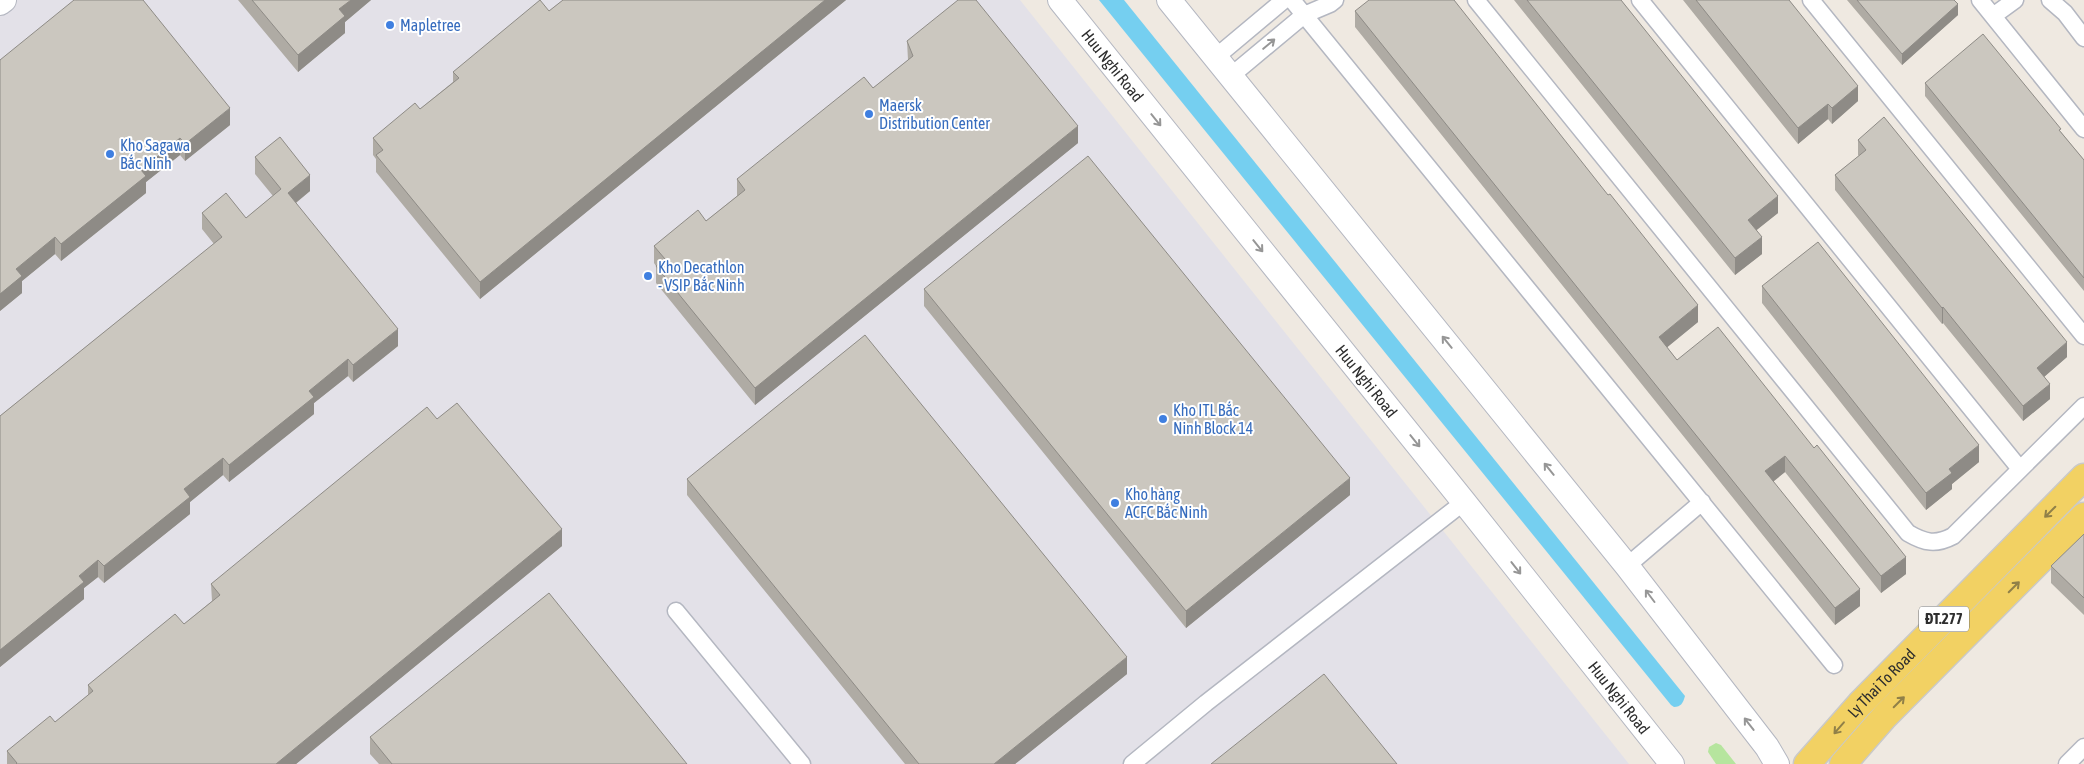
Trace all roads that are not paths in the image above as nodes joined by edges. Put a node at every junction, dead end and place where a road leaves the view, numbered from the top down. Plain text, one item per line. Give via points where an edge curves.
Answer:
1 (4, 0) edge
2 (1060, 0) edge
3 (1169, 0) edge
4 (1284, 0) edge
5 (1292, 0) edge
6 (1335, 0) edge
7 (1476, 0) edge
8 (1640, 0) edge
9 (1811, 0) edge
10 (1980, 0) edge
11 (2014, 0) edge
12 (2050, 0) edge
13 (0, 3) edge
14 (1304, 15) junction
15 (1993, 16) junction
16 (2084, 38) edge
17 (1216, 57) junction
18 (1232, 75) junction
19 (2084, 130) edge
20 (2084, 336) edge
21 (2084, 406) edge
22 (2020, 469) junction
23 (2084, 477) edge
24 (1464, 502) junction
25 (1702, 502) junction
26 (2084, 516) edge
27 (1627, 566) junction
28 (676, 611) dead end
29 (1834, 664) dead end
30 (2084, 747) edge
31 (802, 764) edge
32 (1132, 764) edge
33 (1672, 764) edge
34 (1777, 764) edge
35 (1807, 764) edge
36 (1843, 764) edge
37 (2067, 764) edge

1 - 13 main road
2 -> 24 main road, Huu Nghi Road
3 - 17 main road
4 - 17 street
5 - 14 street
6 - 14 street
7 - 22 street via 1908,533 1935,543 1953,536
8 - 22 street
9 - 20 street
10 - 15 street
11 - 15 street
12 - 16 street
18 -> 14 street
14 - 25 street
15 - 19 street
17 - 18 main road
27 -> 18 main road
21 - 22 street
23 -> 35 main road, Ly Thai To Road / ĐT.277 via 1860,704
24 - 32 street
24 -> 33 main road, Huu Nghi Road
25 - 27 street
25 - 29 street
36 -> 26 main road, Ly Thai To Road / ĐT.277 via 1884,716
34 -> 27 main road
28 - 31 street
30 - 37 street

